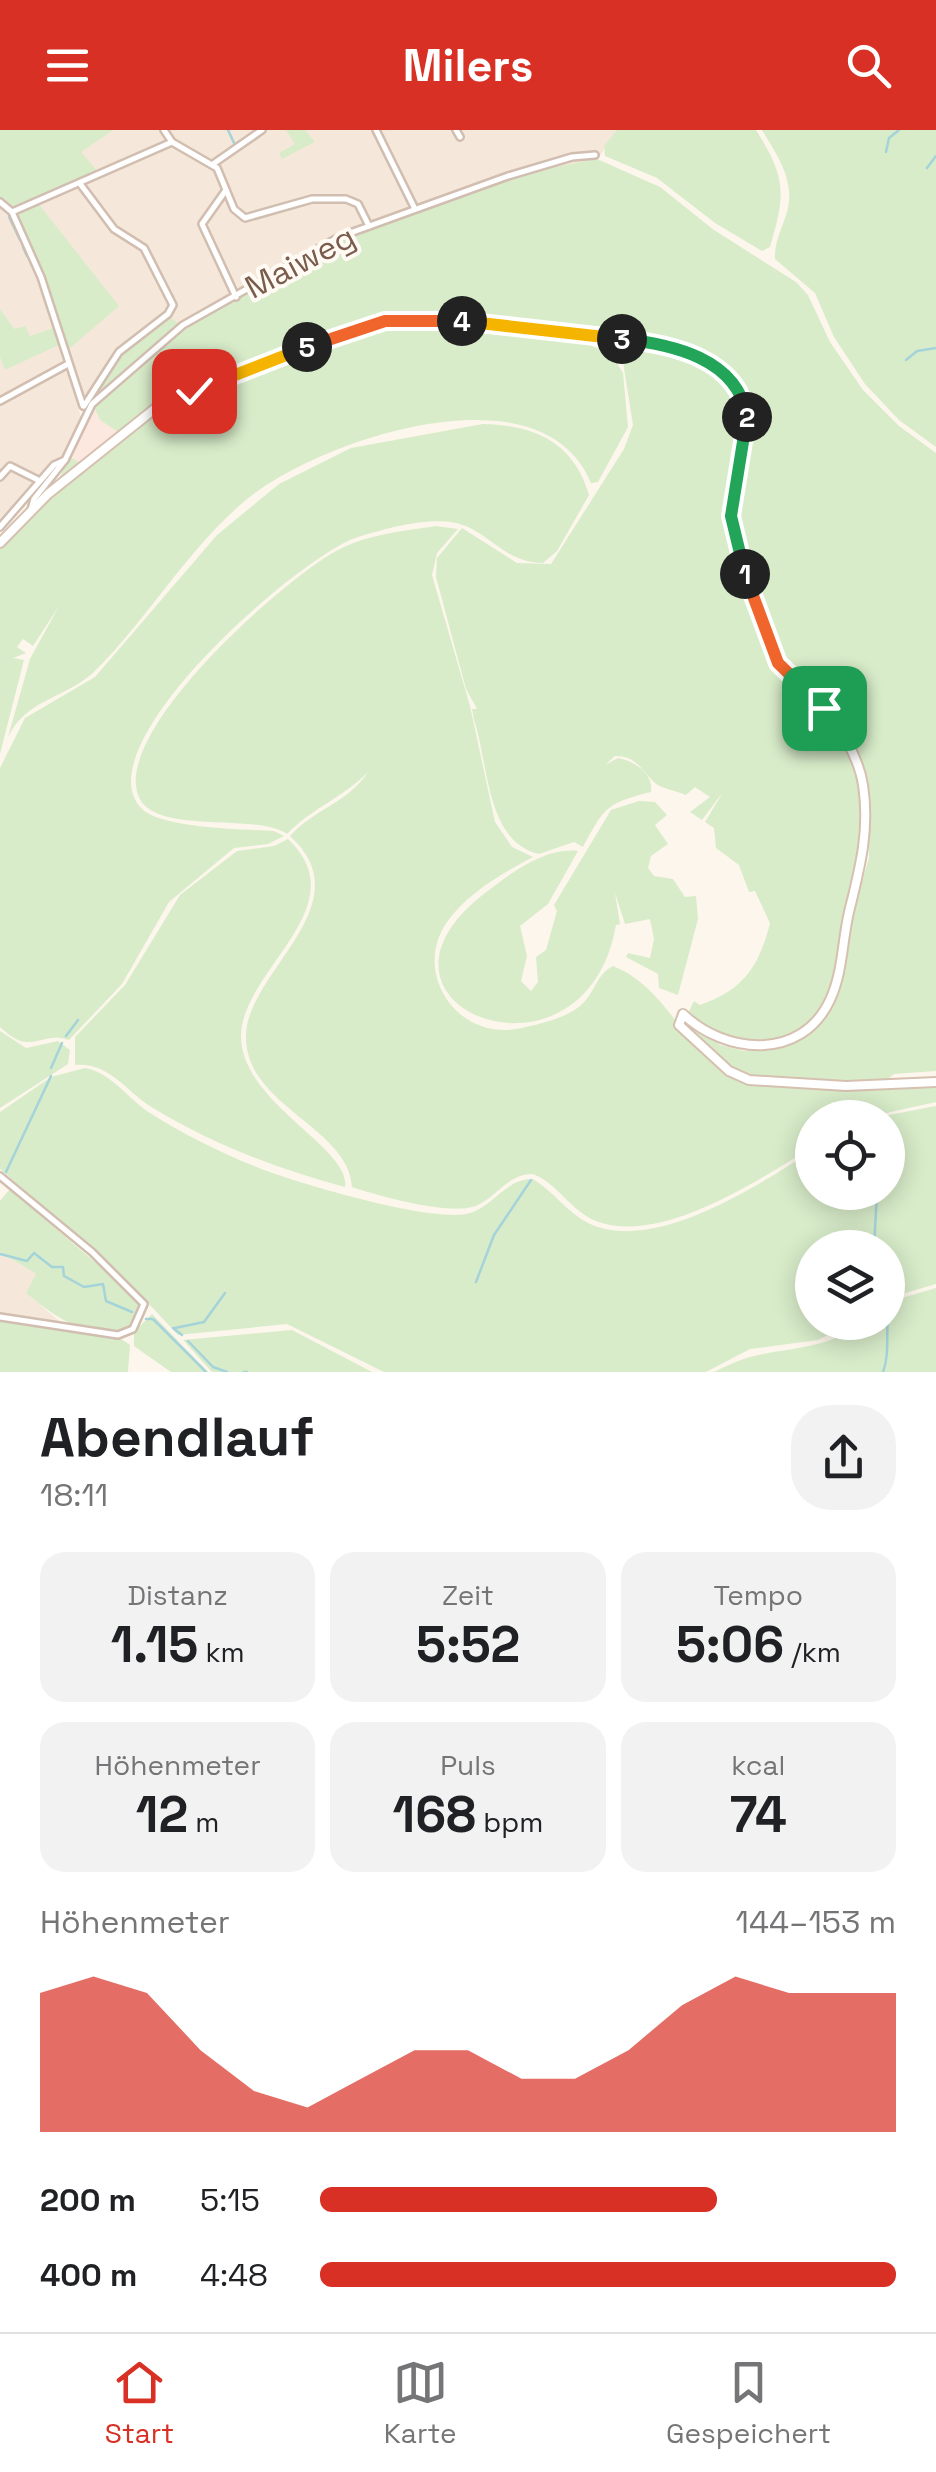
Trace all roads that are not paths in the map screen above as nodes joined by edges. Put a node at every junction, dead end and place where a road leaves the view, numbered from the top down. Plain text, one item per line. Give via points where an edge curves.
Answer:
1 (164, 130) edge
2 (262, 130) edge
3 (376, 130) edge
4 (172, 142) junction
5 (595, 155) dead end
6 (213, 164) junction
7 (81, 185) junction
8 (226, 190) junction
9 (0, 202) edge
10 (415, 209) junction
11 (12, 212) junction
12 (369, 226) junction
13 (236, 297) junction
14 (69, 363) junction
15 (0, 401) edge
16 (86, 408) junction
17 (65, 460) junction
18 (0, 476) edge
19 (40, 480) junction
20 (31, 510) junction
21 (0, 527) edge
22 (0, 543) edge
23 (936, 1082) edge
24 (0, 1176) edge
25 (0, 1317) edge

1 - 4 street
2 - 6 street
3 - 10 street
4 - 6 street
4 - 7 street
5 - 10 street, Maiweg via 549,163
6 - 8 street
7 - 11 street
7 - 16 street via 114,230 144,248 173,304 119,352
8 - 12 street via 245,218 330,197 356,202
8 - 13 street via 202,224
9 - 11 street
10 - 12 street, Maiweg
11 - 14 street
12 - 13 street, Maiweg
13 - 16 street, Maiweg via 162,339
14 - 15 street
14 - 16 street
16 - 17 street, Maiweg
17 - 19 street, Maiweg
17 - 20 street, Maiweg
18 - 19 street via 10,466
19 - 21 street, Maiweg
20 - 22 main road
20 - 23 main road via 162,403 385,321 444,319 684,349 738,390 747,418 732,494 736,545 775,658 824,708 856,761 865,852 840,972 813,1025 781,1042 744,1046 710,1036 680,1015 685,1034 749,1080
24 - 25 street via 144,1304 132,1329 118,1335

